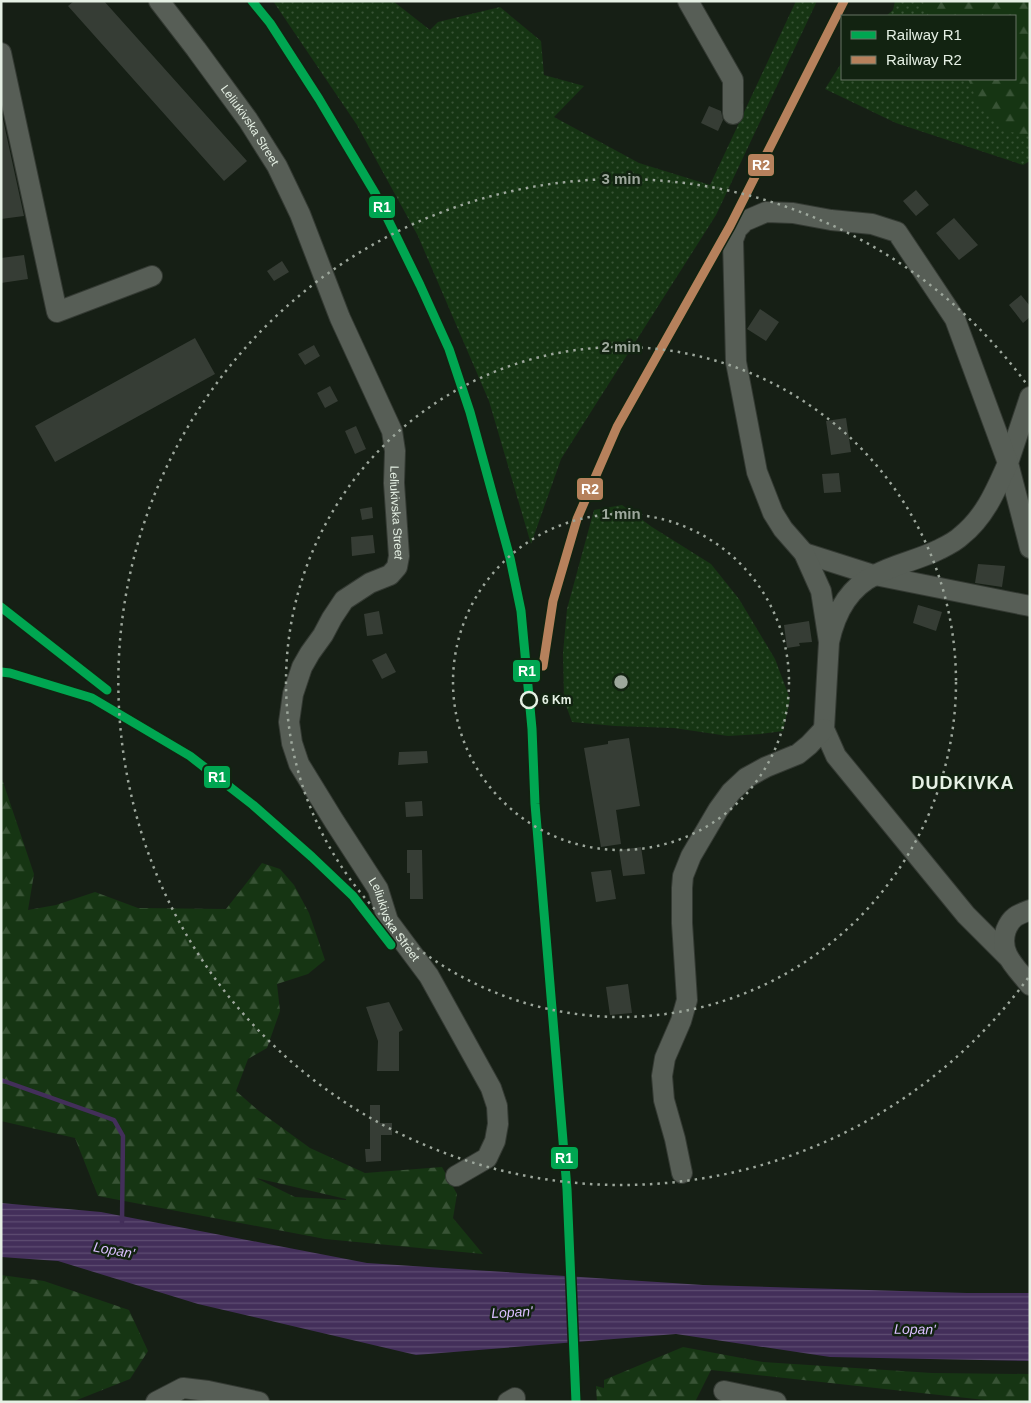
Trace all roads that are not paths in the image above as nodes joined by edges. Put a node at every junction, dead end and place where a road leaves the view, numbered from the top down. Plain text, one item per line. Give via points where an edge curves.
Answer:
1 (159, 1) edge
2 (688, 1) edge
3 (1, 53) edge
4 (733, 114) dead end
5 (152, 276) dead end
6 (1030, 397) edge
7 (1008, 463) junction
8 (1030, 548) edge
9 (804, 553) junction
10 (874, 575) junction
11 (1030, 606) edge
12 (829, 642) junction
13 (824, 729) junction
14 (1030, 910) edge
15 (1007, 956) junction
16 (1030, 984) edge
17 (682, 1174) dead end
18 (456, 1176) dead end
19 (724, 1391) dead end
20 (156, 1402) edge
21 (259, 1402) edge
22 (776, 1402) edge

1 - 18 street, Leliukivska Street via 248,120 276,166 300,214 340,318 392,432 396,451 397,567 390,575 370,583 344,600 302,667 293,694 289,722 299,764 378,889 388,920 429,976 491,1088 497,1106 494,1142 487,1158
2 - 4 street via 733,80
3 - 5 street via 56,312
6 - 7 street
7 - 8 street
7 - 9 street via 955,320 897,232 872,224 793,212 766,212 745,221 733,240 736,362 757,472 773,513
7 - 10 street via 990,502 960,538 929,555
9 - 10 street
9 - 12 street via 821,591
10 - 11 street
10 - 12 street via 852,592 844,603 834,621
12 - 13 street
13 - 15 street via 836,756 966,915
13 - 17 street via 798,754 746,778 731,792 691,856 683,876 682,923 687,1000 665,1058 662,1076 664,1100
14 - 15 street via 1014,918 1008,926 1003,946
15 - 16 street
19 - 22 street
20 - 21 street via 183,1388

